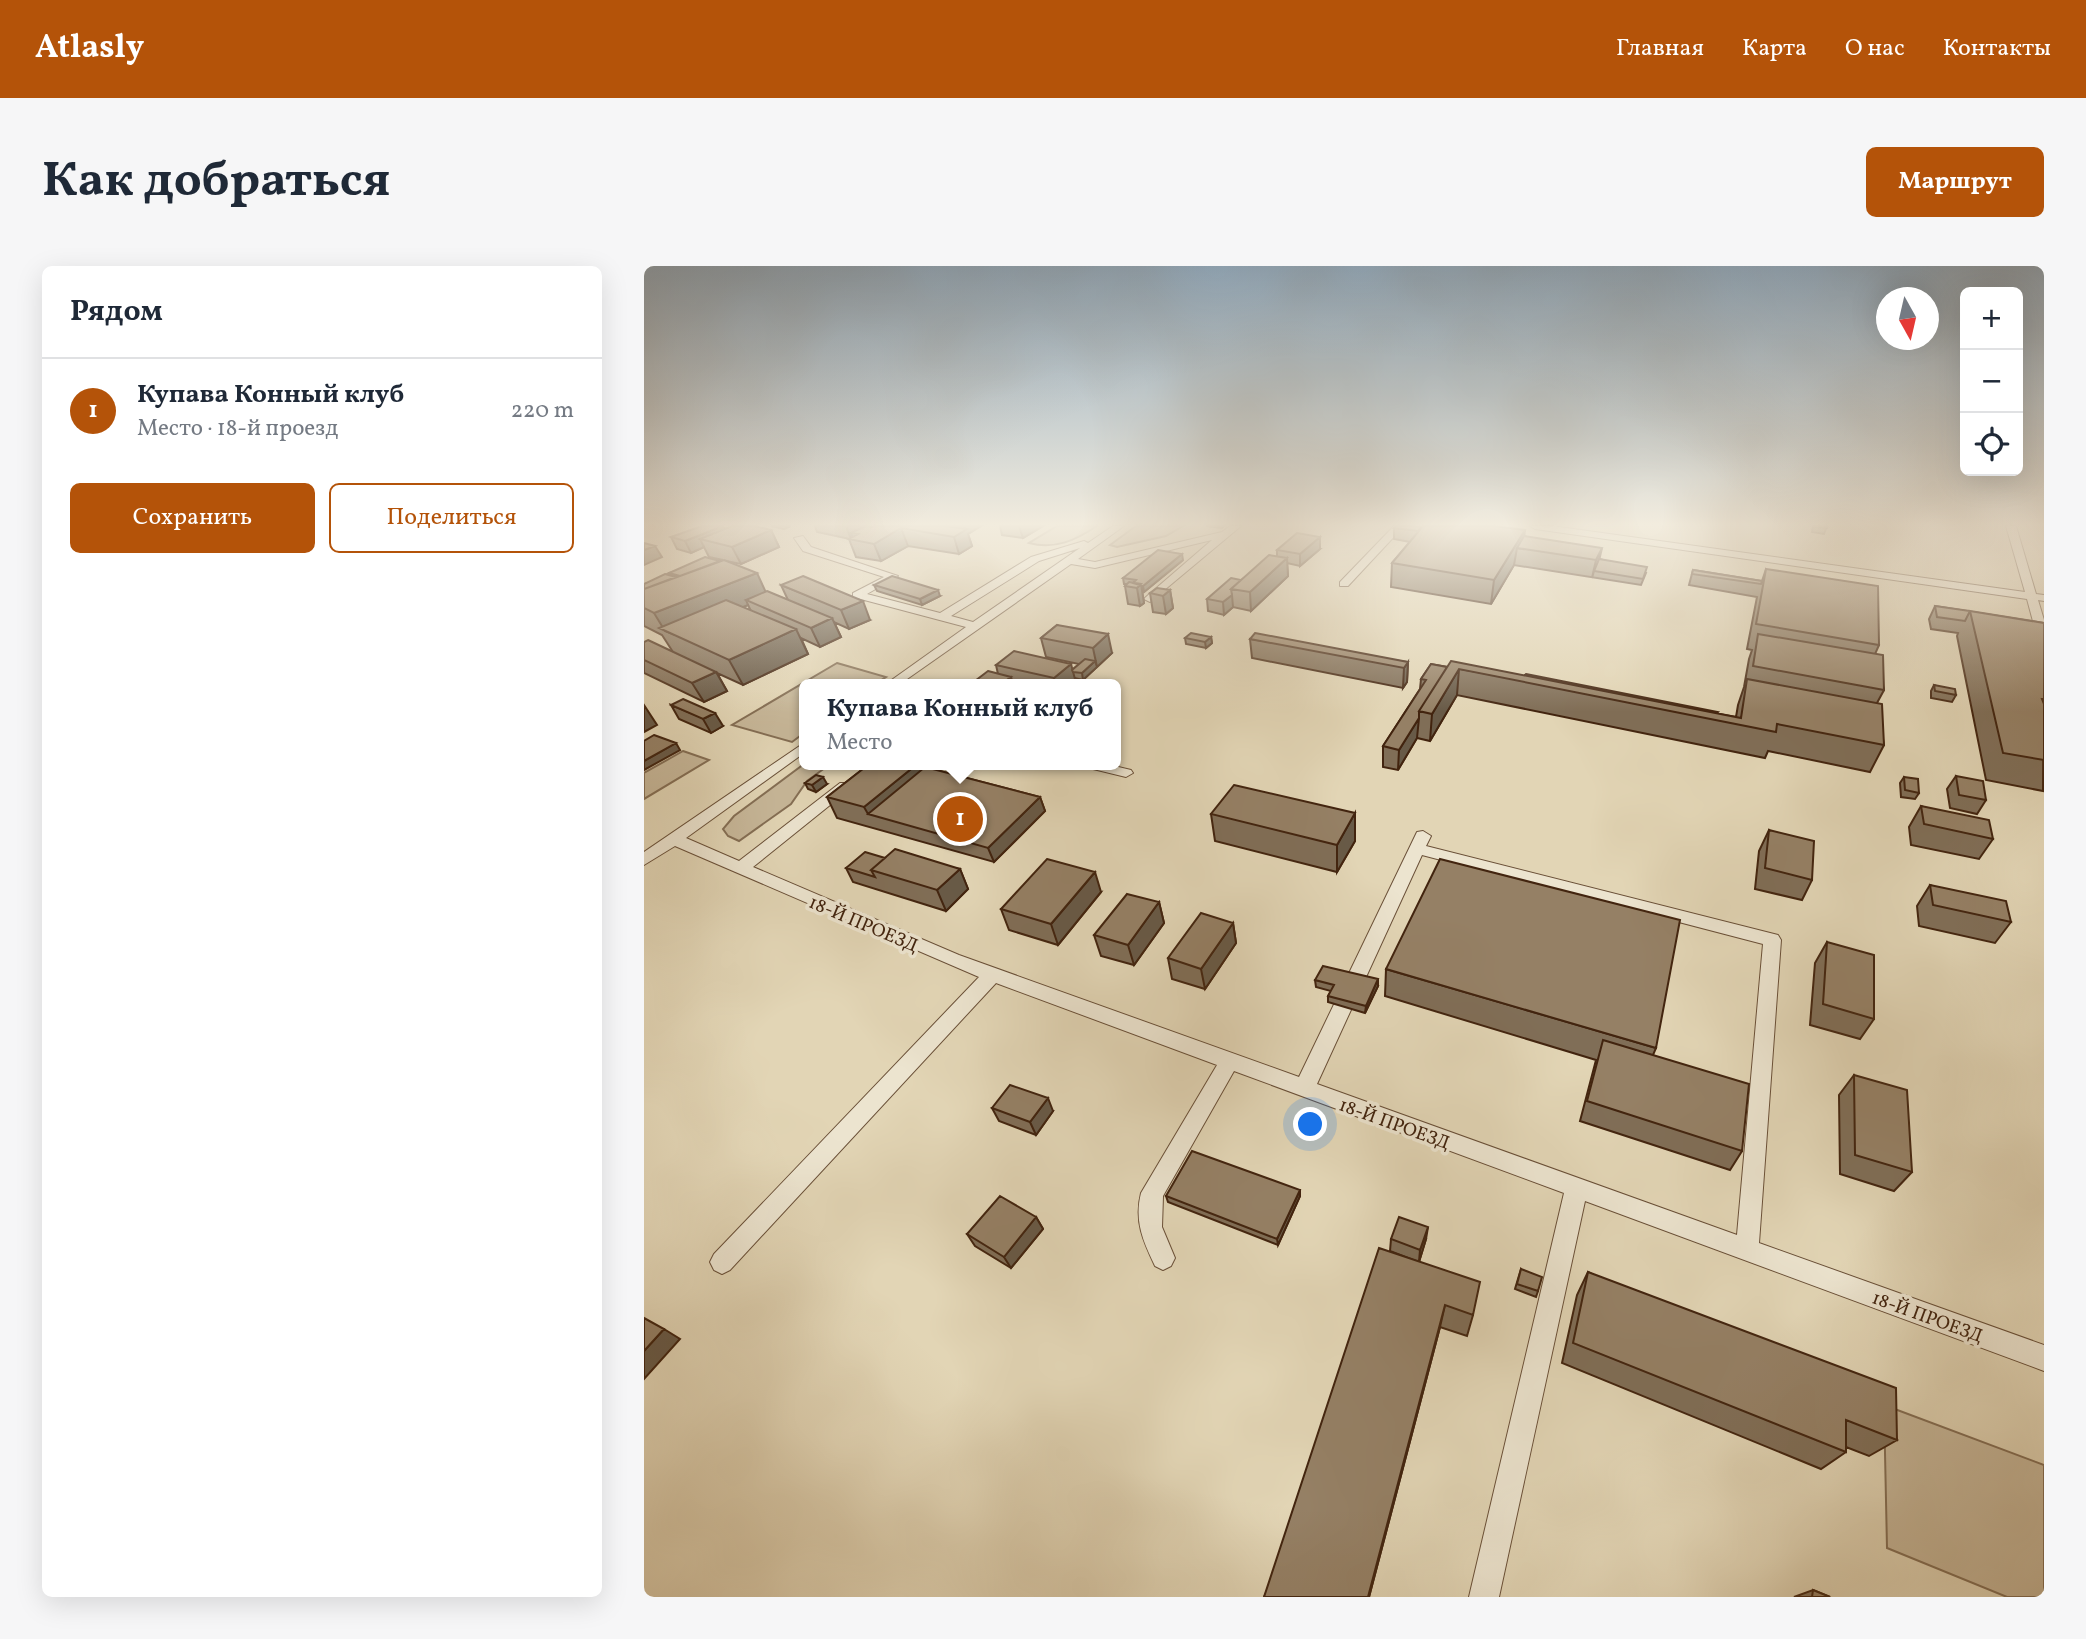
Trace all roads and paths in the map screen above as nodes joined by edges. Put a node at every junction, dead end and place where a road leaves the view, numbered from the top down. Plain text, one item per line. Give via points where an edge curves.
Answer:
1 (870, 588) edge
2 (988, 588) edge
3 (1030, 588) edge
4 (1163, 588) edge
5 (1973, 588) edge
6 (2027, 588) edge
7 (2029, 596) junction
8 (2044, 598) edge
9 (1150, 599) edge
10 (940, 618) junction
11 (975, 626) junction
12 (2044, 640) edge
13 (899, 679) edge
14 (799, 751) edge
15 (1114, 770) edge
16 (1126, 773) dead end
17 (856, 778) edge
18 (674, 839) junction
19 (644, 860) edge
20 (738, 869) junction
21 (992, 975) junction
22 (1228, 1062) junction
23 (1304, 1089) junction
24 (1576, 1189) junction
25 (1748, 1251) junction
26 (1163, 1258) dead end
27 (722, 1262) dead end
28 (2044, 1358) edge
29 (1484, 1597) edge

1 - 10 street via 857,595
2 - 10 street
3 - 11 street
4 - 9 street
5 - 7 street
6 - 7 street
7 - 8 street
7 - 12 street
10 - 11 street
11 - 13 street
14 - 18 street
15 - 16 street
17 - 20 street
18 - 19 street
18 - 20 street, 18-Й ПРОЕЗД
20 - 21 street, 18-Й ПРОЕЗД
21 - 22 street, 18-Й ПРОЕЗД
21 - 27 street
22 - 23 street, 18-Й ПРОЕЗД
22 - 26 street via 1150,1201 1148,1222
23 - 24 street, 18-Й ПРОЕЗД
23 - 25 street via 1420,842 1772,940
24 - 25 street, 18-Й ПРОЕЗД
24 - 29 street
25 - 28 street, 18-Й ПРОЕЗД

